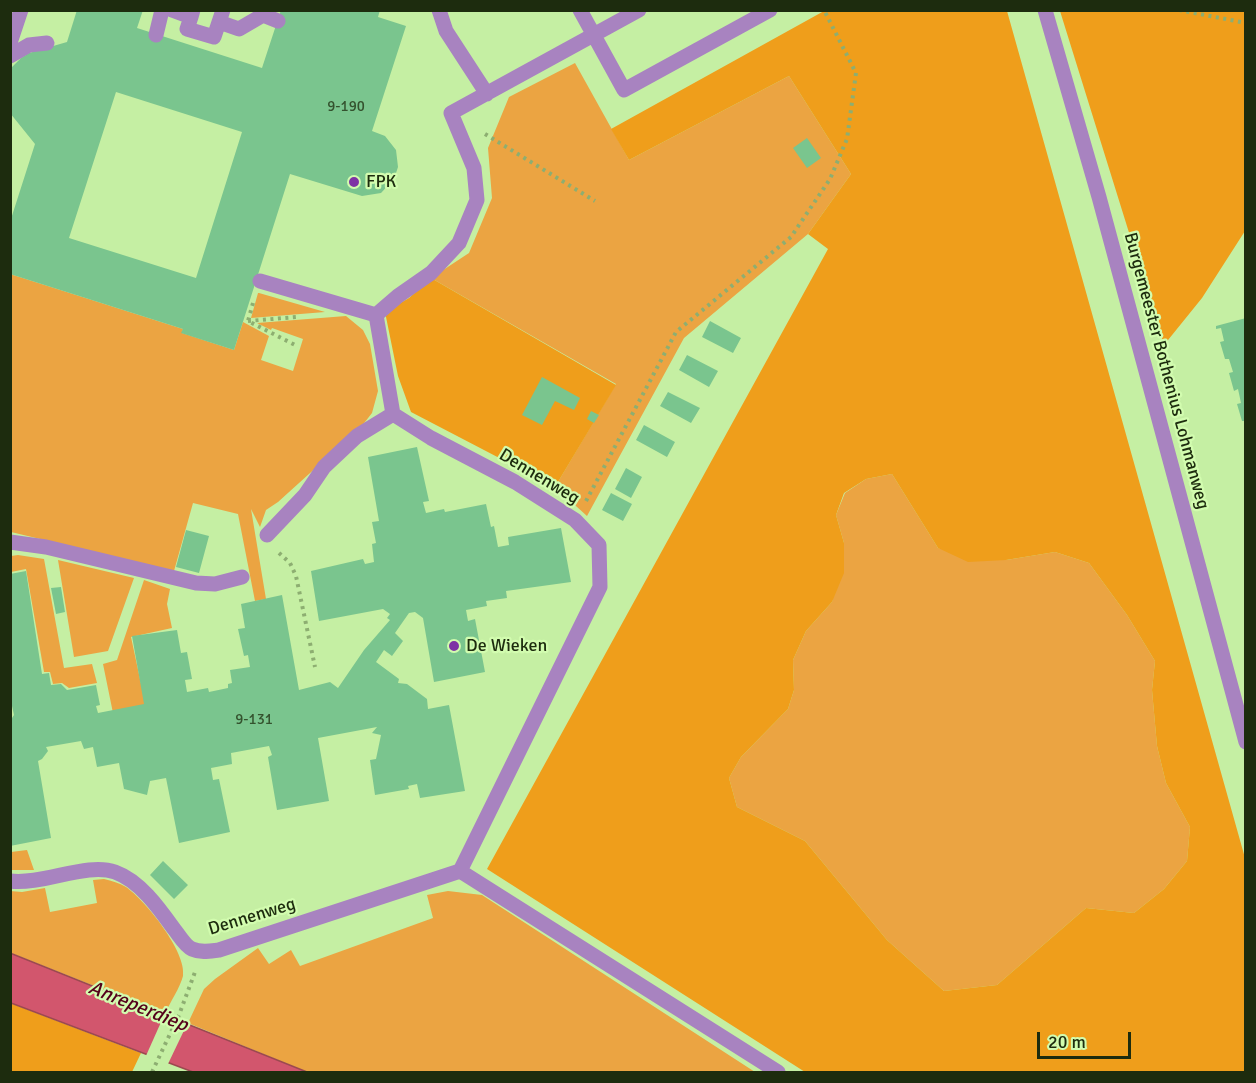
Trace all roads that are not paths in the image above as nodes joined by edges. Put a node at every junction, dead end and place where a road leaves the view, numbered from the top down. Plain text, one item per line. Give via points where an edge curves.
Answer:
1 (21, 10) edge
2 (162, 10) edge
3 (172, 10) edge
4 (439, 10) edge
5 (580, 10) edge
6 (639, 10) edge
7 (770, 10) edge
8 (1045, 10) edge
9 (192, 14) edge
10 (221, 16) edge
11 (278, 21) dead end
12 (156, 34) dead end
13 (594, 35) junction
14 (10, 43) edge
15 (47, 43) dead end
16 (10, 56) edge
17 (487, 94) junction
18 (260, 281) road end
19 (376, 315) junction
20 (393, 414) junction
21 (267, 535) road end
22 (10, 542) edge
23 (242, 578) dead end
24 (1245, 742) edge
25 (460, 871) junction
26 (10, 881) edge
27 (778, 1072) edge

1 - 14 street
2 - 12 street
3 - 9 street
4 - 17 street via 446,31
5 - 13 street
6 - 13 street
7 - 13 street via 624,90
8 - 24 street, Burgemeester Bothenius Lohmanweg
9 - 10 street via 187,29 214,37
10 - 11 street via 239,29 263,15
13 - 17 street
15 - 16 street via 29,45
17 - 19 street via 451,113 474,168 477,200 459,243 431,273
18 - 19 street
19 - 20 street
20 - 21 street via 357,436 332,459
20 - 25 street, Dennenweg via 575,520 598,545 600,587
22 - 23 street via 196,583 215,584
25 - 26 street, Dennenweg via 203,952 189,948 138,886 114,872 85,870 25,883
25 - 27 street

